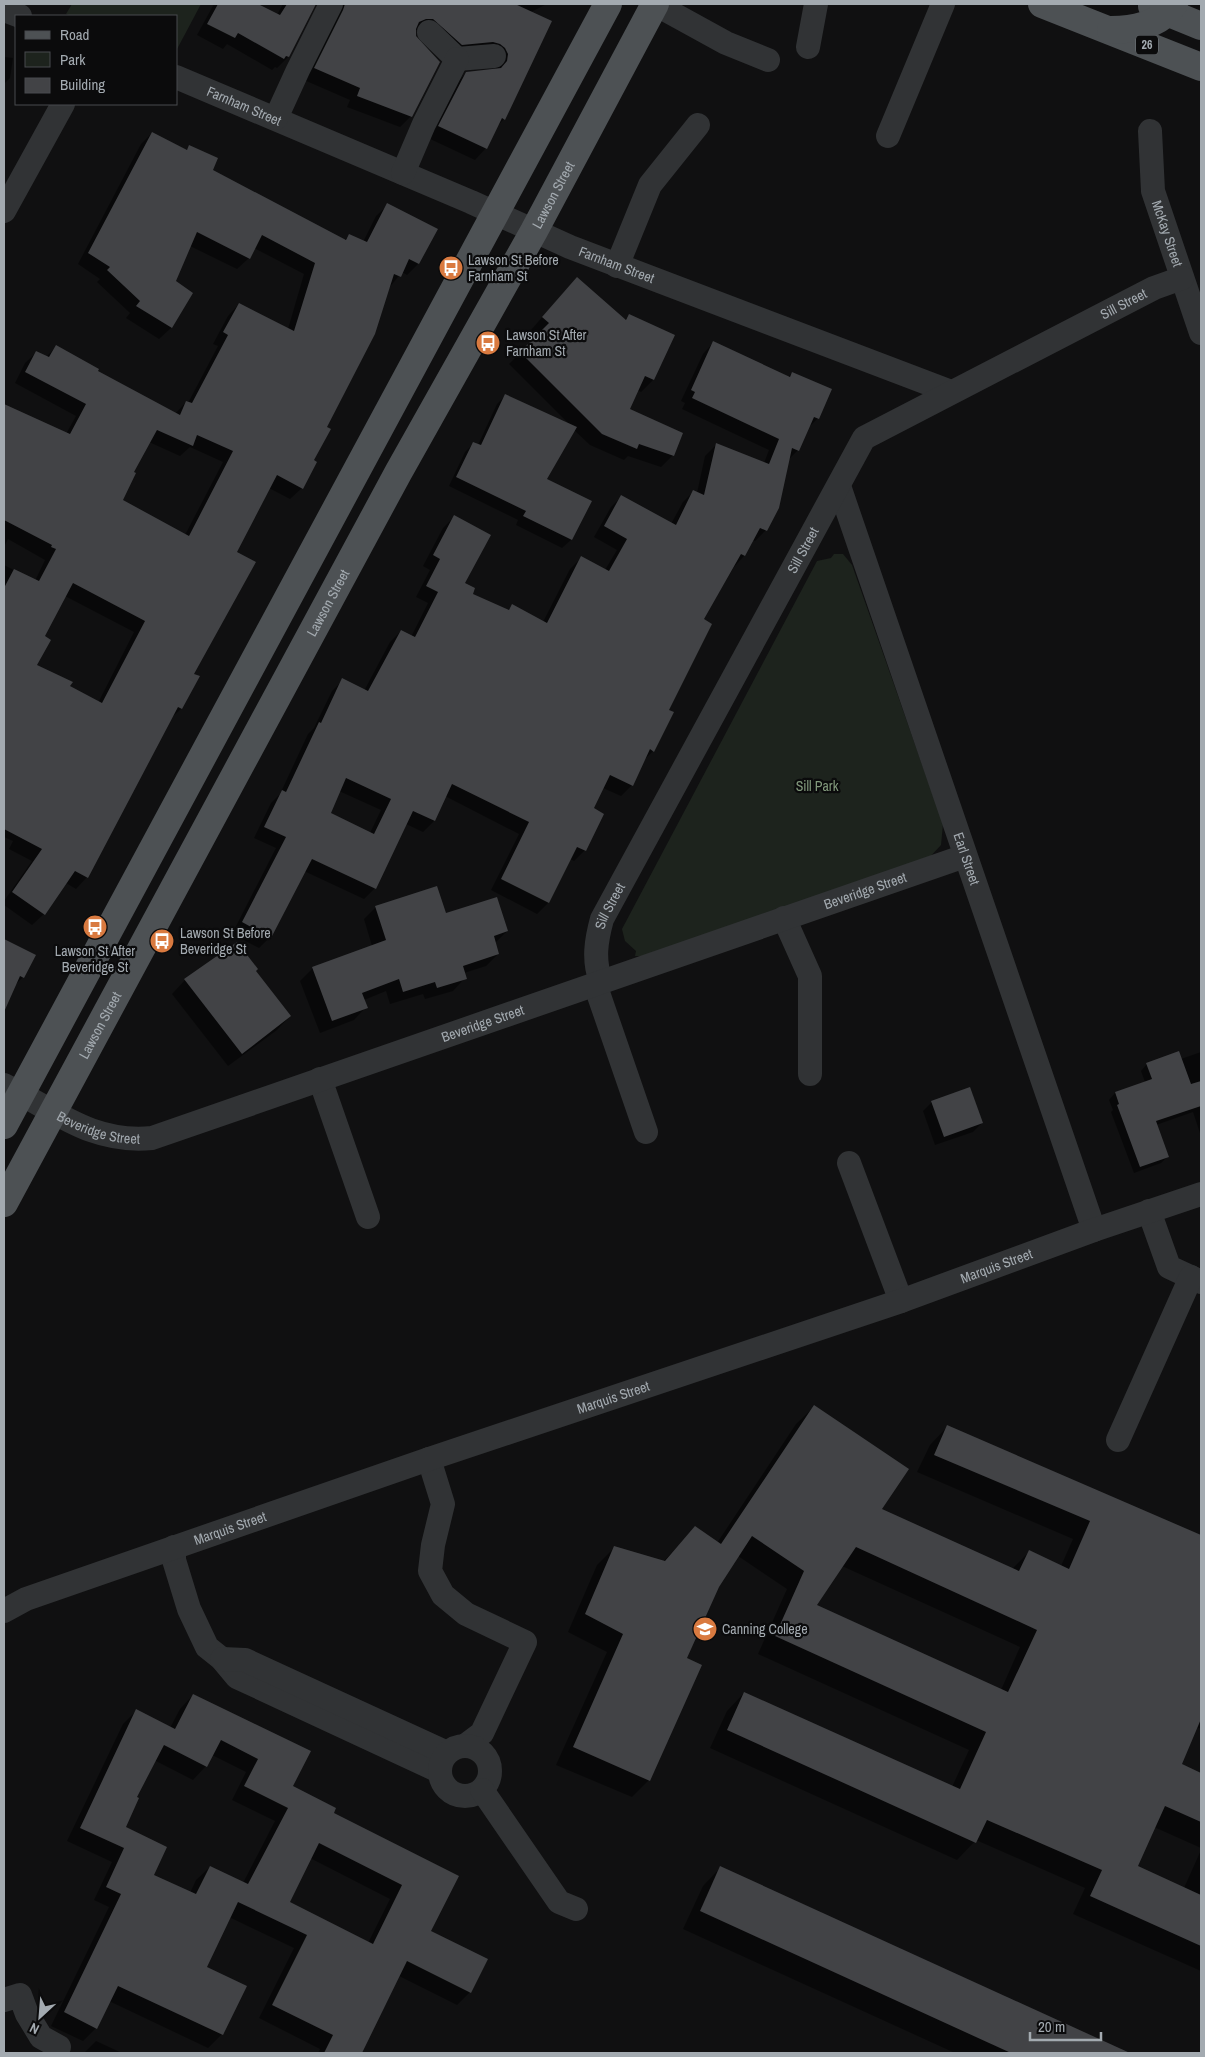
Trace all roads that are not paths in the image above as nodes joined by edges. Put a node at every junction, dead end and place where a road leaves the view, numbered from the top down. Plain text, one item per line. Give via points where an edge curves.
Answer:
1 (332, 4) edge
2 (608, 4) edge
3 (655, 4) edge
4 (816, 4) edge
5 (944, 4) edge
6 (1042, 4) edge
7 (1159, 8) edge
8 (4, 10) edge
9 (17, 15) edge
10 (1201, 26) edge
11 (1110, 30) junction
12 (428, 32) dead end
13 (808, 47) dead end
14 (494, 56) dead end
15 (457, 59) junction
16 (768, 60) dead end
17 (1192, 64) edge
18 (178, 78) edge
19 (62, 105) edge
20 (276, 118) junction
21 (698, 125) dead end
22 (1150, 131) dead end
23 (888, 136) dead end
24 (403, 173) junction
25 (4, 211) edge
26 (496, 213) junction
27 (534, 231) junction
28 (617, 266) junction
29 (1182, 278) junction
30 (1201, 333) edge
31 (951, 392) junction
32 (839, 486) junction
33 (964, 856) junction
34 (784, 918) junction
35 (598, 983) junction
36 (810, 1074) dead end
37 (320, 1079) junction
38 (12, 1090) edge
39 (52, 1112) junction
40 (4, 1125) edge
41 (646, 1132) dead end
42 (850, 1164) dead end
43 (1201, 1194) edge
44 (4, 1203) edge
45 (1149, 1211) junction
46 (368, 1217) dead end
47 (1094, 1230) junction
48 (1196, 1279) edge
49 (902, 1301) junction
50 (1118, 1440) dead end
51 (429, 1459) junction
52 (174, 1547) junction
53 (15, 1601) edge
54 (4, 1611) edge
55 (464, 1751) junction
56 (482, 1790) junction
57 (576, 1909) dead end
58 (4, 2000) edge
59 (60, 2047) dead end

1 - 20 street
2 - 26 main road
3 - 16 street via 726,43
3 - 27 main road, Lawson Street
4 - 13 street
5 - 23 street
6 - 11 main road, 26
7 - 10 main road
7 - 11 main road via 1132,30
7 - 17 main road via 1169,43
8 - 9 street
11 - 17 main road, 26
12 - 15 street
14 - 15 street
15 - 24 street
18 - 20 street, Farnham Street
19 - 25 street
20 - 24 street, Farnham Street
21 - 28 street via 650,185
22 - 29 street, McKay Street via 1153,191
24 - 26 street, Farnham Street
26 - 27 street, Farnham Street
26 - 38 main road
27 - 28 street, Farnham Street
27 - 39 main road, Lawson Street via 398,473
28 - 31 street, Farnham Street
29 - 30 street, McKay Street
29 - 31 street, Sill Street via 1154,288
31 - 32 street, Sill Street via 864,438
32 - 33 street, Earl Street
32 - 35 street, Sill Street via 602,919 596,943
33 - 34 street, Beveridge Street
33 - 47 street, Earl Street
34 - 35 street, Beveridge Street
34 - 36 street via 810,976
35 - 37 street, Beveridge Street
35 - 41 street, Sill Street
37 - 39 street, Beveridge Street via 152,1138 135,1140 102,1135
37 - 46 street
38 - 39 street, Beveridge Street
38 - 40 main road
39 - 44 main road, Lawson Street
42 - 49 street
43 - 45 street, Marquis Street
45 - 47 street, Marquis Street
45 - 48 street via 1169,1266
47 - 49 street, Marquis Street
48 - 50 street
49 - 51 street, Marquis Street
51 - 52 street, Marquis Street
51 - 55 street via 443,1504 430,1571 443,1595 466,1614 526,1642
52 - 53 street, Marquis Street
52 - 55 street via 174,1560 189,1609 207,1646 237,1677
53 - 54 street, Marquis Street
55 - 56 street via 490,1766 489,1779
55 - 56 street via 444,1785 455,1794 469,1796
56 - 57 street via 559,1902
58 - 59 street via 20,1995 41,2037

